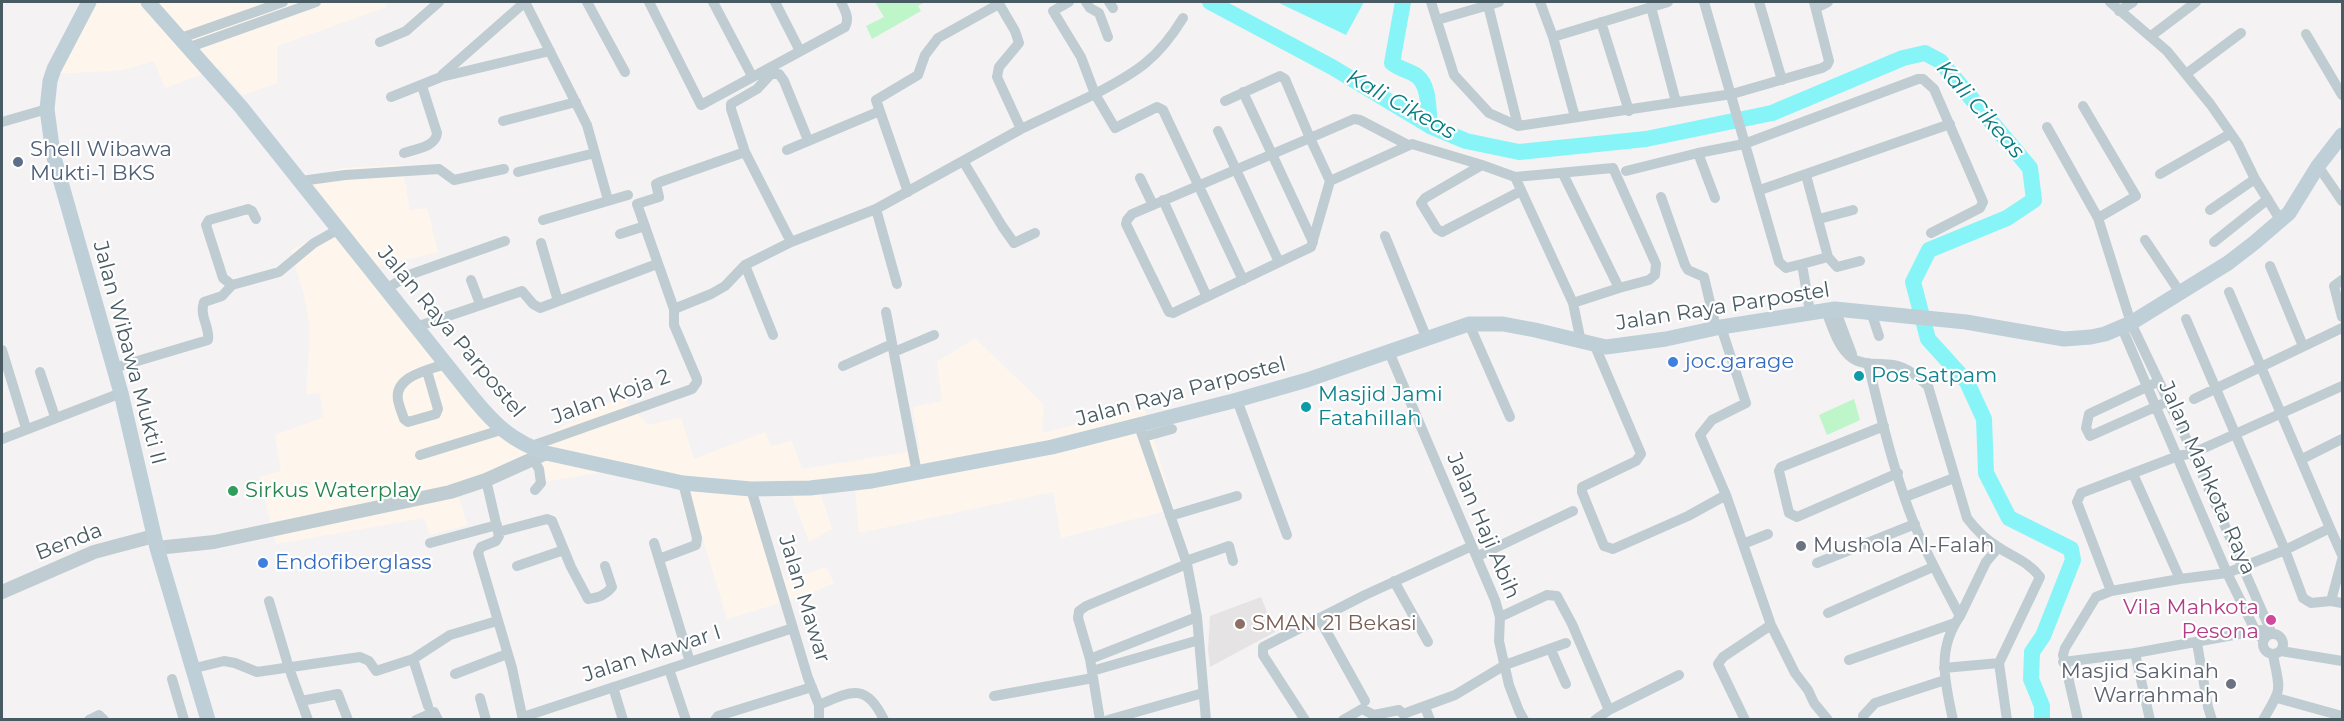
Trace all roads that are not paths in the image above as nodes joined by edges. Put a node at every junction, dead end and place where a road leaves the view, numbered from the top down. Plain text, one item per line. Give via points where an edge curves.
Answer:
1 (89, 2) edge
2 (148, 2) edge
3 (284, 2) edge
4 (316, 2) edge
5 (439, 2) edge
6 (525, 2) edge
7 (587, 2) edge
8 (649, 2) edge
9 (713, 2) edge
10 (775, 2) edge
11 (841, 2) edge
12 (1069, 2) edge
13 (1086, 2) edge
14 (1431, 2) edge
15 (1540, 2) edge
16 (1668, 2) edge
17 (1704, 2) edge
18 (1759, 2) edge
19 (1828, 2) edge
20 (2110, 2) edge
21 (2133, 2) edge
22 (2196, 2) edge
23 (998, 3) edge
24 (1493, 3) edge
25 (1815, 5) edge
26 (1651, 7) junction
27 (2119, 11) junction
28 (271, 12) junction
29 (1183, 18) dead end
30 (1437, 20) junction
31 (1601, 22) junction
32 (2241, 33) dead end
33 (2306, 34) dead end
34 (2151, 36) junction
35 (1108, 37) dead end
36 (1553, 37) junction
37 (186, 42) junction
38 (380, 42) dead end
39 (550, 51) junction
40 (800, 51) junction
41 (625, 72) dead end
42 (2186, 74) junction
43 (752, 76) junction
44 (441, 77) junction
45 (1782, 80) junction
46 (422, 86) junction
47 (1243, 92) junction
48 (1095, 94) junction
49 (2343, 96) edge
50 (391, 97) dead end
51 (1733, 99) junction
52 (1225, 101) dead end
53 (576, 102) junction
54 (1676, 102) junction
55 (2083, 106) dead end
56 (47, 109) junction
57 (880, 111) junction
58 (1629, 111) junction
59 (1575, 117) junction
60 (503, 121) dead end
61 (2, 122) edge
62 (1950, 124) junction
63 (1518, 126) junction
64 (2047, 127) dead end
65 (1021, 129) junction
66 (1218, 131) dead end
67 (2230, 134) junction
68 (2343, 135) edge
69 (1310, 138) junction
70 (1743, 139) junction
71 (808, 140) junction
72 (1408, 145) junction
73 (787, 150) dead end
74 (746, 152) junction
75 (404, 153) dead end
76 (595, 153) junction
77 (1272, 153) junction
78 (1698, 153) junction
79 (963, 161) junction
80 (1482, 165) junction
81 (2318, 166) junction
82 (504, 169) dead end
83 (1234, 169) junction
84 (1626, 171) dead end
85 (518, 172) dead end
86 (1563, 174) junction
87 (2160, 174) dead end
88 (1806, 175) junction
89 (1515, 177) junction
90 (1140, 178) dead end
91 (2255, 179) junction
92 (302, 181) junction
93 (1330, 182) junction
94 (1199, 184) junction
95 (1760, 190) junction
96 (1521, 191) junction
97 (908, 192) junction
98 (628, 195) dead end
99 (1661, 197) dead end
100 (1715, 198) dead end
101 (2268, 199) junction
102 (608, 200) junction
103 (1163, 200) junction
104 (2343, 201) edge
105 (1152, 205) junction
106 (876, 209) junction
107 (1853, 210) dead end
108 (2210, 210) dead end
109 (2098, 218) junction
110 (256, 219) dead end
111 (1819, 219) junction
112 (543, 220) dead end
113 (2281, 221) junction
114 (645, 226) junction
115 (339, 229) junction
116 (1035, 233) dead end
117 (1931, 233) dead end
118 (620, 234) dead end
119 (1385, 236) dead end
120 (2145, 240) dead end
121 (505, 241) dead end
122 (791, 242) junction
123 (1313, 242) junction
124 (2214, 242) dead end
125 (541, 243) dead end
126 (1828, 257) junction
127 (1860, 261) dead end
128 (1279, 262) junction
129 (657, 264) junction
130 (1802, 264) junction
131 (745, 265) junction
132 (2270, 266) dead end
133 (471, 280) dead end
134 (1243, 280) junction
135 (2343, 280) edge
136 (897, 284) dead end
137 (232, 285) junction
138 (1619, 288) junction
139 (386, 289) junction
140 (2229, 292) dead end
141 (2181, 294) junction
142 (1208, 297) junction
143 (558, 302) junction
144 (1573, 303) junction
145 (480, 304) junction
146 (674, 309) junction
147 (1823, 310) junction
148 (886, 312) dead end
149 (1877, 313) junction
150 (2343, 316) edge
151 (2186, 319) dead end
152 (1469, 324) junction
153 (2127, 326) junction
154 (416, 327) junction
155 (1719, 328) junction
156 (2343, 328) edge
157 (773, 335) dead end
158 (934, 335) dead end
159 (1880, 336) dead end
160 (1427, 339) junction
161 (1588, 344) junction
162 (2303, 346) junction
163 (893, 348) junction
164 (2, 350) edge
165 (1389, 352) junction
166 (1868, 363) junction
167 (446, 364) junction
168 (843, 366) dead end
169 (2261, 366) junction
170 (114, 369) junction
171 (426, 371) junction
172 (40, 372) dead end
173 (2159, 382) junction
174 (2146, 387) junction
175 (2343, 387) edge
176 (2215, 388) junction
177 (121, 393) junction
178 (2194, 399) dead end
179 (1238, 400) junction
180 (2168, 402) junction
181 (2155, 407) junction
182 (2282, 414) junction
183 (55, 417) junction
184 (1510, 417) dead end
185 (1884, 426) junction
186 (26, 428) junction
187 (1172, 429) dead end
188 (501, 430) junction
189 (1141, 432) junction
190 (2235, 435) junction
191 (2, 439) edge
192 (2343, 440) edge
193 (536, 453) junction
194 (2193, 453) junction
195 (420, 455) dead end
196 (2178, 456) junction
197 (2302, 459) junction
198 (917, 473) junction
199 (1898, 473) junction
200 (2133, 474) junction
201 (1954, 478) junction
202 (486, 480) junction
203 (683, 483) junction
204 (751, 489) junction
205 (535, 490) dead end
206 (1726, 495) junction
207 (1237, 496) dead end
208 (1905, 497) junction
209 (1573, 511) dead end
210 (1170, 516) junction
211 (1915, 524) junction
212 (2330, 528) junction
213 (497, 529) junction
214 (1768, 534) dead end
215 (1287, 536) dead end
216 (156, 542) junction
217 (430, 543) dead end
218 (654, 543) dead end
219 (1743, 544) junction
220 (1472, 546) junction
221 (1998, 548) junction
222 (564, 550) junction
223 (2286, 550) junction
224 (2343, 555) edge
225 (1478, 556) junction
226 (659, 559) junction
227 (2343, 560) edge
228 (1233, 561) dead end
229 (1187, 562) junction
230 (1817, 563) dead end
231 (517, 566) dead end
232 (605, 566) dead end
233 (1934, 567) junction
234 (2243, 567) junction
235 (2227, 573) junction
236 (2180, 579) junction
237 (1394, 581) junction
238 (2111, 591) junction
239 (2, 592) edge
240 (269, 601) dead end
241 (2331, 602) junction
242 (2343, 603) edge
243 (1828, 613) dead end
244 (1197, 617) junction
245 (1500, 617) junction
246 (1319, 618) junction
247 (1958, 619) junction
248 (497, 621) junction
249 (1771, 625) junction
250 (793, 628) junction
251 (2265, 633) junction
252 (1200, 640) junction
253 (1428, 642) dead end
254 (2197, 643) junction
255 (1566, 644) dead end
256 (1551, 650) junction
257 (2279, 651) junction
258 (2135, 653) junction
259 (507, 654) junction
260 (2343, 655) edge
261 (413, 659) junction
262 (1090, 659) junction
263 (1849, 660) dead end
264 (2343, 661) edge
265 (690, 662) junction
266 (2063, 662) junction
267 (1999, 663) junction
268 (1505, 665) junction
269 (195, 668) junction
270 (289, 668) junction
271 (1944, 668) junction
272 (669, 669) junction
273 (455, 674) dead end
274 (1092, 675) junction
275 (1679, 675) dead end
276 (172, 679) dead end
277 (1945, 680) junction
278 (1566, 684) dead end
279 (613, 687) junction
280 (812, 687) junction
281 (1203, 693) junction
282 (994, 696) dead end
283 (480, 698) dead end
284 (2277, 698) junction
285 (301, 700) junction
286 (1365, 701) dead end
287 (819, 705) junction
288 (428, 706) dead end
289 (1425, 707) junction
290 (1609, 710) junction
291 (1863, 716) dead end
292 (1404, 717) edge
293 (2342, 717) edge
294 (523, 718) edge
295 (89, 720) edge
296 (104, 720) edge
297 (184, 720) edge
298 (208, 720) edge
299 (308, 720) edge
300 (348, 720) edge
301 (416, 720) edge
302 (438, 720) edge
303 (486, 720) edge
304 (623, 720) edge
305 (686, 720) edge
306 (715, 720) edge
307 (819, 720) edge
308 (884, 720) edge
309 (1100, 720) edge
310 (1108, 720) edge
311 (1206, 720) edge
312 (1305, 720) edge
313 (1343, 720) edge
314 (1430, 720) edge
315 (1524, 720) edge
316 (1595, 720) edge
317 (1745, 720) edge
318 (1828, 720) edge
319 (1953, 720) edge
320 (2007, 720) edge
321 (2078, 720) edge
322 (2150, 720) edge
323 (2212, 720) edge
324 (2263, 720) edge

1 - 56 main road, Jalan Wibawa Mukti II via 54,69
2 - 37 main road, Jalan Raya Parpostel
3 - 28 street
4 - 28 street
5 - 38 street via 406,31
6 - 39 street
6 - 44 street
7 - 41 street
8 - 43 street via 701,105
9 - 43 street
10 - 40 street
11 - 40 street via 848,21 845,27
12 - 48 street via 1053,11 1081,57
13 - 35 street via 1099,13
14 - 30 street
15 - 36 street
16 - 26 street
17 - 51 street
18 - 45 street
19 - 25 street
20 - 27 street
21 - 27 street
22 - 34 street
23 - 57 street via 938,38 925,55 918,75 876,100
23 - 65 street via 1019,43 999,67 997,78
24 - 30 street
24 - 63 street
25 - 45 street via 1829,61
26 - 31 street
26 - 54 street
27 - 34 street
28 - 37 street
29 - 48 street via 1168,43 1147,63
30 - 63 street via 1454,75 1489,113
31 - 36 street
31 - 58 street
32 - 42 street
33 - 49 street
34 - 42 street
36 - 59 street
37 - 92 main road, Jalan Raya Parpostel
39 - 44 street
39 - 53 street
40 - 43 street
42 - 67 street
44 - 46 street
45 - 51 street
46 - 50 street
46 - 75 street via 436,138 433,143
47 - 52 street
47 - 69 street via 1276,76 1282,77
47 - 77 street
48 - 65 street
48 - 94 street via 1115,128 1157,107 1163,110
51 - 54 street
51 - 70 street
53 - 60 street
53 - 76 street
54 - 58 street
55 - 109 street via 2136,196
56 - 61 street
56 - 170 main road, Jalan Wibawa Mukti II via 56,169
57 - 71 street
57 - 97 street
58 - 59 street
59 - 63 street
62 - 70 street via 1934,89 1929,82 1918,79
62 - 88 street
62 - 117 street via 1983,204
64 - 109 street
65 - 79 street
66 - 83 street
67 - 87 street
67 - 91 street
68 - 81 main road, Jalan Raya Parpostel
69 - 72 street via 1354,119
69 - 77 street
69 - 93 street
70 - 78 street
70 - 95 street
71 - 73 street
71 - 74 street via 784,81 779,74 771,74 757,89 731,104
72 - 80 street
72 - 93 street
74 - 114 street via 656,184 659,197 637,204
74 - 122 street
76 - 85 street
76 - 102 street
77 - 83 street
77 - 123 street
78 - 84 street
78 - 100 street
79 - 97 street
79 - 116 street via 1014,243
80 - 89 street
80 - 96 street via 1421,203 1437,229 1442,232
81 - 104 street
81 - 113 main road, Jalan Raya Parpostel
82 - 92 street via 454,180 439,169
83 - 94 street
83 - 128 street
86 - 89 street
86 - 138 street
86 - 138 street via 1613,168 1656,264 1654,275 1648,280
88 - 95 street
88 - 111 street
89 - 96 street
90 - 105 street
91 - 101 street
91 - 108 street
92 - 115 main road, Jalan Raya Parpostel
93 - 123 street
94 - 103 street
94 - 134 street
95 - 130 street via 1781,265 1786,268
96 - 144 street
97 - 106 street
98 - 102 street
99 - 155 street via 1685,266 1704,277
101 - 113 street
101 - 124 street
102 - 112 street
103 - 105 street
103 - 142 street
105 - 142 street via 1132,214 1126,224 1167,308 1173,313
106 - 122 street
106 - 136 street
107 - 111 street
109 - 153 street
110 - 137 street via 248,209 209,220 206,225 223,278
111 - 126 street
113 - 141 main road, Jalan Raya Parpostel via 2229,263
114 - 118 street
114 - 129 street
115 - 137 street via 314,243 279,272
115 - 139 main road, Jalan Raya Parpostel
119 - 160 street
120 - 141 street
121 - 139 street via 409,276
122 - 131 street
123 - 128 street via 1311,247
125 - 143 street
126 - 127 street via 1837,267
126 - 130 street
128 - 134 street
129 - 143 street
129 - 146 street
130 - 147 street
131 - 146 street via 725,286
131 - 157 street
132 - 162 street
133 - 145 street
134 - 142 street
135 - 150 street via 2334,286
137 - 170 street via 222,296 209,299 202,306 208,340
138 - 144 street
139 - 154 main road, Jalan Raya Parpostel
140 - 169 street
141 - 153 main road, Jalan Raya Parpostel
143 - 145 street via 540,308 522,291
144 - 161 street
145 - 154 street
146 - 193 street, Jalan Koja 2 via 674,325 697,379 696,386
147 - 149 main road, Jalan Raya Parpostel
147 - 155 main road, Jalan Raya Parpostel
147 - 166 street via 1854,359
148 - 163 street
149 - 153 main road, Jalan Raya Parpostel via 1966,322 2064,339 2091,337
149 - 159 street
151 - 176 street
152 - 160 main road, Jalan Raya Parpostel
152 - 161 main road, Jalan Raya Parpostel via 1503,324
152 - 184 street
153 - 173 street, Jalan Mahkota Raya
153 - 174 street, Jalan Mahkota Raya
154 - 167 main road, Jalan Raya Parpostel
155 - 161 main road, Jalan Raya Parpostel via 1606,347
155 - 206 street via 1746,403 1712,420 1700,435
156 - 162 street
158 - 163 street
160 - 165 main road, Jalan Raya Parpostel
161 - 206 street via 1641,454 1636,461 1582,487 1605,546 1613,549
162 - 169 street
163 - 168 street
163 - 198 street
164 - 186 street
165 - 179 main road, Jalan Raya Parpostel
165 - 220 street, Jalan Haji Abih
166 - 185 street
166 - 201 street via 1911,371 1928,386
167 - 171 street
167 - 188 main road, Jalan Raya Parpostel
169 - 176 street
169 - 182 street
170 - 177 main road, Jalan Wibawa Mukti II
171 - 171 street via 438,409 436,414 408,422 398,392 403,382
172 - 183 street
173 - 174 street
173 - 180 street, Jalan Mahkota Raya
174 - 181 street, Jalan Mahkota Raya
174 - 181 street via 2089,414 2086,428 2090,436
175 - 182 street
176 - 178 street
176 - 190 street
177 - 183 street
177 - 216 main road, Jalan Wibawa Mukti II
179 - 189 main road, Jalan Raya Parpostel
179 - 215 street
180 - 181 street
180 - 194 street, Jalan Mahkota Raya
181 - 196 street, Jalan Mahkota Raya
182 - 190 street
182 - 197 street
183 - 186 street
185 - 199 street
185 - 199 street via 1785,464 1779,471 1789,513 1797,517
186 - 191 street
187 - 189 street
188 - 193 main road, Jalan Raya Parpostel
188 - 195 street
189 - 198 main road, Jalan Raya Parpostel
189 - 210 street
190 - 194 street
190 - 223 street
192 - 197 street
193 - 202 street, Benda
193 - 203 main road, Jalan Raya Parpostel
193 - 205 street via 541,483
194 - 196 street
194 - 234 street, Jalan Mahkota Raya
196 - 200 street
196 - 235 street, Jalan Mahkota Raya
197 - 212 street
198 - 204 main road, Jalan Raya Parpostel via 810,488
199 - 208 street
200 - 236 street
200 - 238 street via 2081,493 2077,498
201 - 208 street
201 - 221 street via 1967,518
202 - 213 street
202 - 216 street, Benda via 450,492 214,542
203 - 204 main road, Jalan Raya Parpostel
203 - 226 street via 696,545
204 - 250 street, Jalan Mawar
206 - 219 street
207 - 210 street
208 - 211 street
209 - 225 street
210 - 229 street
211 - 230 street
211 - 233 street
212 - 223 street
212 - 224 street
213 - 217 street
213 - 222 street via 549,519
213 - 248 street via 499,539 481,547 478,553
214 - 219 street
216 - 239 street, Benda via 94,552
216 - 269 main road, Jalan Wibawa Mukti II
218 - 226 street
219 - 249 street
220 - 225 street, Jalan Haji Abih
220 - 237 street
221 - 247 street via 1986,562
221 - 267 street via 2033,567 2040,577
222 - 231 street
222 - 232 street via 588,599 597,598 612,587
223 - 234 street
223 - 241 street via 2305,600
225 - 245 street, Jalan Haji Abih
226 - 265 street
227 - 241 street
228 - 229 street via 1229,546
229 - 244 street
229 - 262 street via 1078,611
233 - 243 street
233 - 247 street
234 - 235 street
234 - 251 street, Jalan Mahkota Raya
235 - 236 street
235 - 251 street, Jalan Mahkota Raya
236 - 238 street
237 - 246 street
237 - 253 street
238 - 266 street via 2092,600 2065,648
240 - 270 street
241 - 242 street
244 - 252 street
244 - 262 street
245 - 268 street, Jalan Haji Abih via 1499,641
245 - 290 street via 1547,595 1557,596
246 - 286 street
246 - 312 street via 1263,647 1263,655
247 - 263 street
247 - 271 street via 1946,643
248 - 259 street
248 - 261 street via 450,635
249 - 317 street via 1718,664
249 - 318 street via 1795,673
250 - 265 street, Jalan Mawar I
250 - 280 street, Jalan Mawar
251 - 254 street
251 - 257 street via 2282,639
251 - 257 street via 2265,652
252 - 274 street
252 - 281 street
254 - 258 street
254 - 323 street
255 - 256 street
256 - 268 street
256 - 278 street
257 - 260 street
257 - 264 street
257 - 284 street
258 - 266 street
258 - 322 street
259 - 273 street
259 - 294 street
261 - 270 street via 376,671 360,657
261 - 288 street
262 - 274 street
265 - 272 street, Jalan Mawar I
266 - 321 street
267 - 271 street
267 - 320 street
268 - 289 street via 1455,695
268 - 315 street, Jalan Haji Abih
269 - 270 street via 224,662 257,672
269 - 298 main road, Jalan Wibawa Mukti II
270 - 285 street
271 - 277 street
272 - 279 street, Jalan Mawar I
272 - 305 street
274 - 282 street
274 - 309 street
275 - 290 street
276 - 297 street
277 - 291 street via 1875,703
277 - 319 street
279 - 294 street, Jalan Mawar I
279 - 304 street
280 - 287 street, Jalan Mawar
280 - 306 street
281 - 310 street
281 - 311 street
283 - 303 street
284 - 293 street
284 - 324 street
285 - 299 street
285 - 300 street via 338,694
287 - 307 street, Jalan Mawar
287 - 308 street via 863,693 874,701
289 - 292 street
289 - 314 street
290 - 316 street
292 - 313 street via 1399,710 1374,715 1362,709
295 - 296 street via 99,715
301 - 302 street via 435,712

